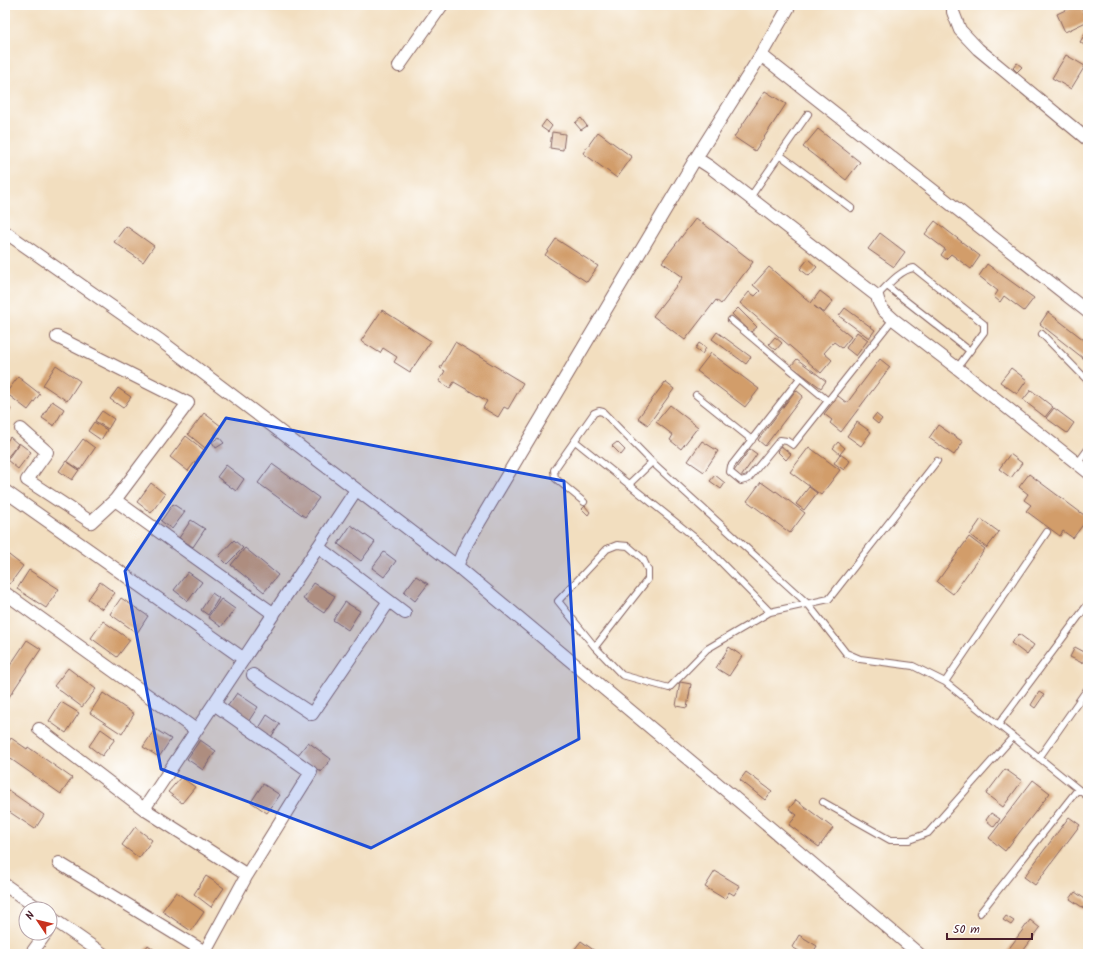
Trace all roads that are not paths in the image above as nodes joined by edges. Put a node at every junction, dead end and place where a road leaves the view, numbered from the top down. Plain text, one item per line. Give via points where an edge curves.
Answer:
1 (442, 5) edge
2 (790, 5) edge
3 (953, 5) edge
4 (761, 55) junction
5 (399, 66) dead end
6 (808, 114) dead end
7 (1088, 140) edge
8 (780, 154) junction
9 (696, 158) junction
10 (749, 199) junction
11 (851, 208) dead end
12 (5, 232) edge
13 (887, 286) junction
14 (877, 296) junction
15 (1088, 312) edge
16 (893, 319) junction
17 (731, 320) dead end
18 (1042, 334) dead end
19 (57, 337) dead end
20 (970, 351) junction
21 (957, 368) junction
22 (800, 378) junction
23 (1088, 381) edge
24 (696, 395) dead end
25 (828, 401) junction
26 (21, 429) dead end
27 (752, 440) junction
28 (575, 441) junction
29 (1088, 449) edge
30 (937, 461) dead end
31 (652, 462) junction
32 (1077, 464) junction
33 (1088, 472) edge
34 (629, 484) junction
35 (5, 490) edge
36 (356, 490) junction
37 (115, 500) junction
38 (584, 502) dead end
39 (1047, 532) dead end
40 (318, 547) junction
41 (457, 566) junction
42 (5, 593) edge
43 (389, 600) junction
44 (808, 604) junction
45 (1088, 604) edge
46 (405, 612) dead end
47 (770, 612) junction
48 (274, 614) junction
49 (595, 647) junction
50 (244, 659) junction
51 (253, 676) dead end
52 (945, 682) junction
53 (1088, 688) edge
54 (214, 704) junction
55 (998, 725) junction
56 (39, 729) dead end
57 (196, 730) junction
58 (1012, 737) junction
59 (1039, 758) junction
60 (1078, 789) junction
61 (1088, 797) edge
62 (823, 802) dead end
63 (144, 809) junction
64 (59, 863) dead end
65 (247, 875) junction
66 (5, 886) edge
67 (27, 901) edge
68 (980, 913) dead end
69 (58, 926) edge
70 (40, 941) edge
71 (31, 954) edge
72 (103, 954) edge
73 (920, 954) edge

1 - 5 street
2 - 4 street
3 - 7 street via 960,30 978,50
4 - 9 street
4 - 15 street
6 - 8 lane
8 - 10 lane
8 - 11 lane
9 - 10 street
9 - 41 street via 467,543
10 - 14 street
12 - 36 street via 161,341
13 - 14 lane
13 - 20 lane
13 - 20 lane via 908,268 914,268 984,324 984,332
14 - 16 street via 882,310
16 - 21 street
16 - 25 lane
17 - 22 lane
18 - 23 lane
19 - 37 street via 188,403
20 - 21 lane
21 - 32 street
22 - 25 lane
22 - 27 lane
24 - 27 lane
25 - 27 lane via 793,445 780,440 748,479 741,481 730,472 731,466
26 - 37 street via 47,452 27,480 91,522
28 - 31 lane via 594,413 603,412
28 - 34 lane
28 - 38 lane via 554,470 555,478
29 - 32 lane
30 - 44 lane via 829,599
31 - 34 lane
31 - 44 lane
32 - 33 street
34 - 47 lane via 704,545
35 - 50 street
36 - 40 street
36 - 41 street
37 - 48 street
39 - 52 lane
40 - 43 street
40 - 48 street
41 - 73 street
42 - 57 street
43 - 46 street
43 - 51 street via 312,714
44 - 47 lane
44 - 52 lane via 846,653 860,659 913,666
45 - 55 lane
47 - 49 lane via 707,649 669,688 622,675
48 - 50 street
49 - 49 lane via 558,601 607,549 617,545 628,546 643,559 648,570 648,579
50 - 54 street
52 - 55 lane
53 - 59 lane
54 - 57 street
54 - 65 street via 311,772
55 - 58 lane
56 - 63 street
57 - 63 street
58 - 59 lane
58 - 62 lane via 928,833 909,840 890,840
59 - 60 lane
60 - 61 lane
60 - 68 lane
63 - 65 street
64 - 65 street via 205,952
66 - 67 street
69 - 72 street
70 - 71 street

